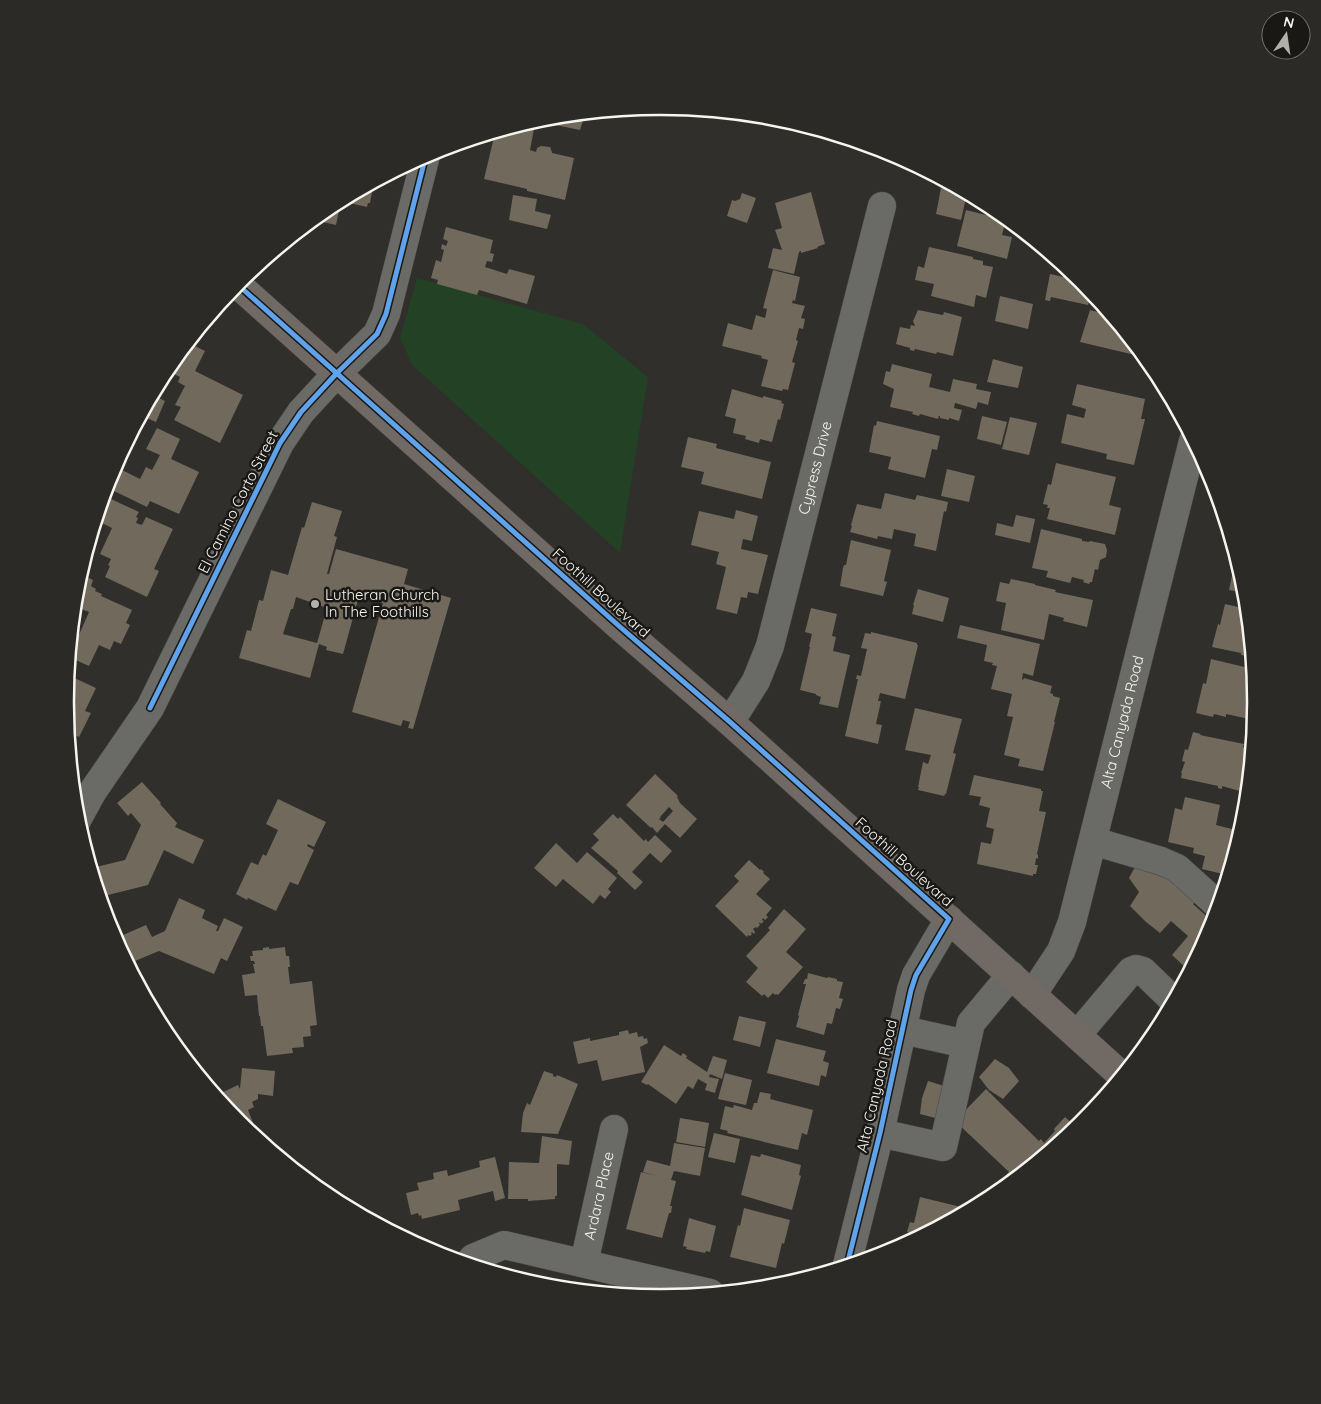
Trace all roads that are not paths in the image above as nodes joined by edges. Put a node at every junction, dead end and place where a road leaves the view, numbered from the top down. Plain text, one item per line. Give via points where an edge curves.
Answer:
1 (423, 166) edge
2 (882, 206) dead end
3 (243, 290) edge
4 (337, 373) junction
5 (1191, 450) edge
6 (730, 722) junction
7 (84, 808) edge
8 (1093, 841) junction
9 (1212, 901) edge
10 (949, 919) junction
11 (1011, 975) junction
12 (1032, 995) junction
13 (1169, 996) edge
14 (903, 1030) junction
15 (1077, 1035) junction
16 (966, 1044) junction
17 (1116, 1071) edge
18 (614, 1130) dead end
19 (880, 1133) junction
20 (473, 1258) edge
21 (849, 1258) edge
22 (584, 1263) junction
23 (687, 1288) edge

1 - 4 street, El Camino Corto Street via 386,314 377,334
2 - 6 street, Cypress Drive via 770,646 756,681
3 - 4 main road, Foothill Boulevard
4 - 6 main road, Foothill Boulevard via 618,626
4 - 7 street, El Camino Corto Street via 296,418 280,443 150,708
5 - 8 street, Alta Canyada Road
6 - 10 main road, Foothill Boulevard
8 - 9 street via 1177,868
8 - 12 street, Alta Canyada Road via 1062,951
10 - 11 main road, Foothill Boulevard
10 - 14 street, Alta Canyada Road via 916,975
11 - 12 main road, Foothill Boulevard
11 - 16 street via 971,1023
12 - 15 main road, Foothill Boulevard
13 - 15 street via 1143,971 1131,971
14 - 16 street
14 - 19 street, Alta Canyada Road
15 - 17 main road, Foothill Boulevard
16 - 19 street via 944,1147
18 - 22 street, Ardara Place
19 - 21 street, Alta Canyada Road
20 - 22 street via 504,1245
22 - 23 street

